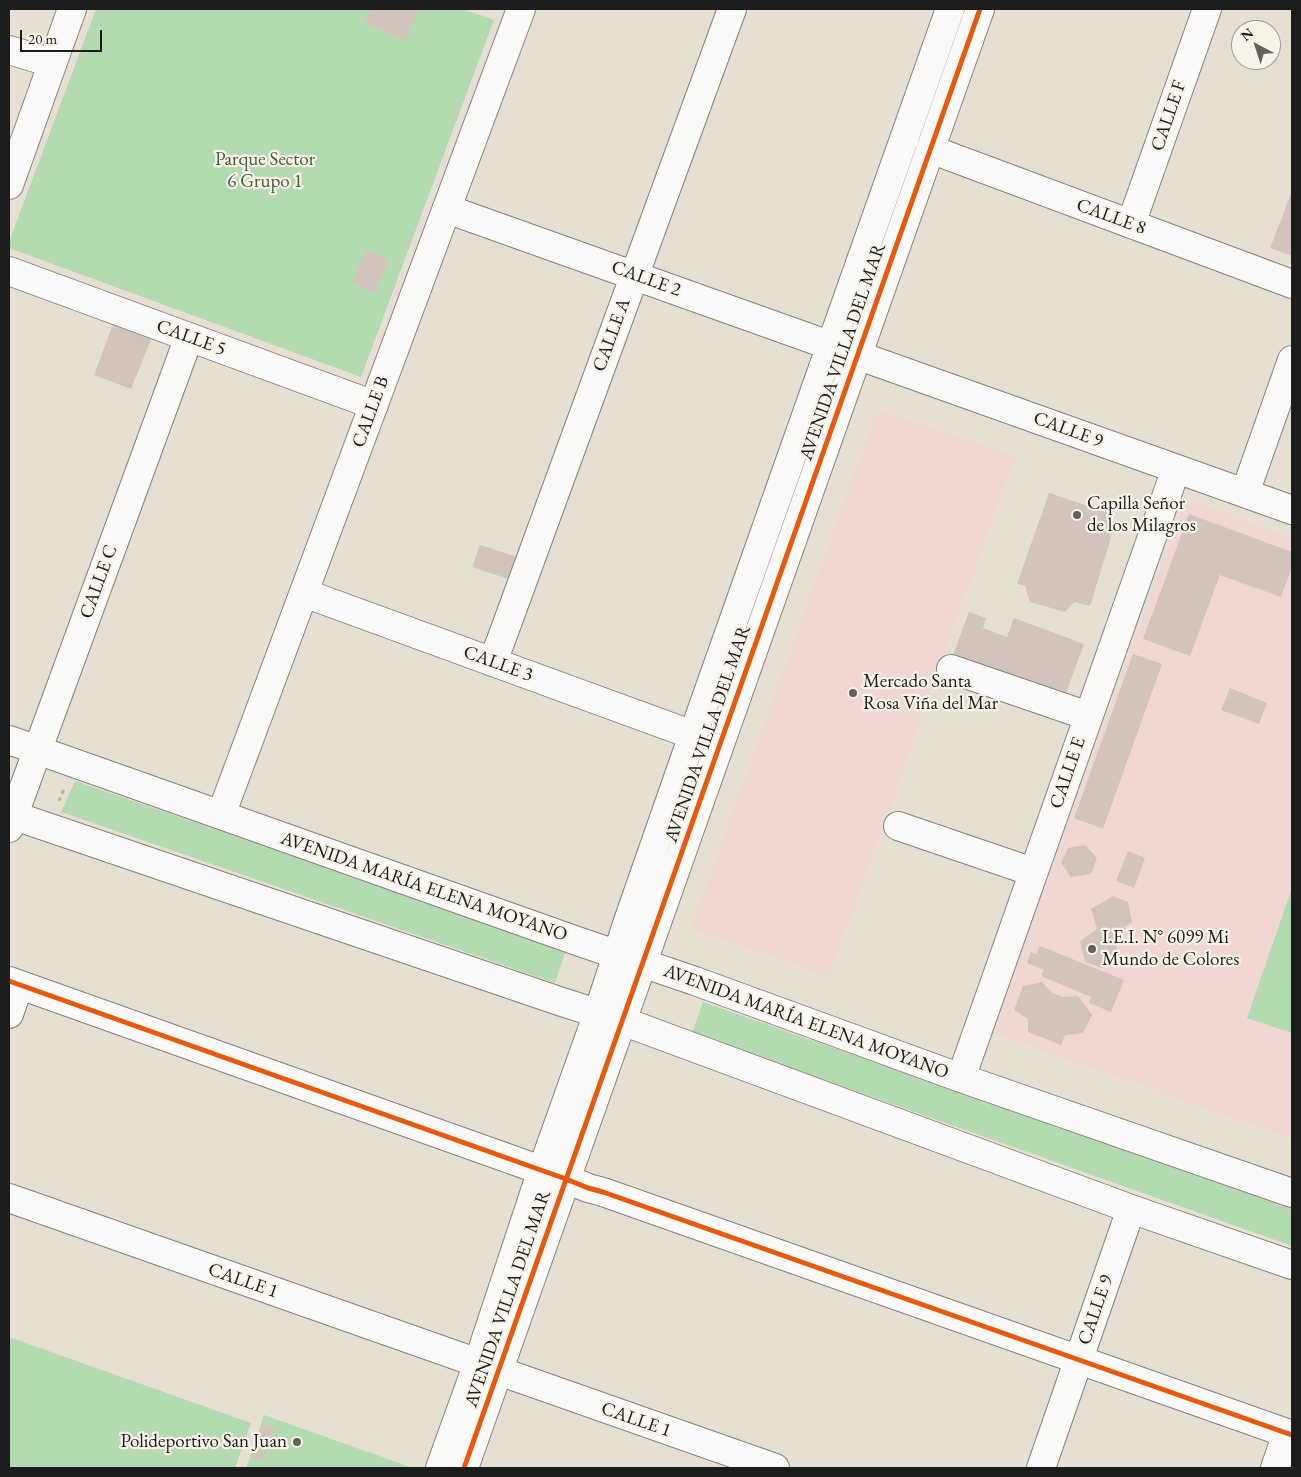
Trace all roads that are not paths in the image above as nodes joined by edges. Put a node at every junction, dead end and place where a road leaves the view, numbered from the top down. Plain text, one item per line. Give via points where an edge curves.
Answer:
1 (72, 9) edge
2 (521, 9) edge
3 (732, 9) edge
4 (950, 9) edge
5 (980, 9) edge
6 (1207, 9) edge
7 (9, 50) edge
8 (52, 63) junction
9 (930, 149) junction
10 (9, 185) edge
11 (447, 209) junction
12 (1131, 224) junction
13 (9, 271) edge
14 (634, 275) junction
15 (1292, 284) edge
16 (189, 337) junction
17 (844, 350) junction
18 (1292, 360) edge
19 (374, 405) junction
20 (1176, 468) junction
21 (1245, 493) junction
22 (1292, 510) edge
23 (304, 593) junction
24 (492, 662) junction
25 (951, 669) dead end
26 (1088, 716) junction
27 (693, 735) junction
28 (9, 740) edge
29 (37, 750) junction
30 (222, 815) junction
31 (10, 819) edge
32 (898, 826) dead end
33 (1033, 872) junction
34 (617, 954) junction
35 (642, 963) junction
36 (14, 983) edge
37 (9, 1014) edge
38 (610, 1017) junction
39 (960, 1078) junction
40 (554, 1174) junction
41 (1292, 1193) edge
42 (9, 1198) edge
43 (1131, 1209) junction
44 (1292, 1265) edge
45 (1079, 1360) junction
46 (488, 1367) junction
47 (1289, 1434) edge
48 (440, 1468) edge
49 (464, 1468) edge
50 (774, 1468) edge
51 (1041, 1468) edge
52 (1274, 1468) edge

1 - 8 street
2 - 11 street, CALLE B
3 - 14 street, CALLE A
4 - 17 street, AVENIDA VILLA DEL MAR
5 - 9 street, AVENIDA VILLA DEL MAR
6 - 12 street, CALLE F
7 - 8 street
8 - 10 street
9 - 12 street, CALLE 8
9 - 17 street, AVENIDA VILLA DEL MAR
11 - 14 street, CALLE 2
11 - 19 street, CALLE B
12 - 15 street, CALLE 8
13 - 16 street, CALLE 5
14 - 17 street, CALLE 2
14 - 24 street, CALLE A
16 - 19 street, CALLE 5
16 - 29 street, CALLE C
17 - 20 street, CALLE 9
17 - 27 street, AVENIDA VILLA DEL MAR
17 - 35 street, AVENIDA VILLA DEL MAR
18 - 21 street
19 - 23 street, CALLE B
20 - 21 street, CALLE 9
20 - 26 street, CALLE E
21 - 22 street, CALLE 9
23 - 24 street, CALLE 3
23 - 30 street, CALLE B
24 - 27 street, CALLE 3
25 - 26 street
26 - 33 street, CALLE E
27 - 34 street, AVENIDA VILLA DEL MAR
28 - 29 street, AVENIDA MARÍA ELENA MOYANO
29 - 30 street, AVENIDA MARÍA ELENA MOYANO
29 - 31 street, CALLE C
30 - 34 street, AVENIDA MARÍA ELENA MOYANO
31 - 38 street
32 - 33 street
33 - 39 street, CALLE E
34 - 35 street, AVENIDA MARÍA ELENA MOYANO
34 - 38 street, AVENIDA VILLA DEL MAR
35 - 38 street, AVENIDA VILLA DEL MAR
35 - 39 street, AVENIDA MARÍA ELENA MOYANO
36 - 37 street
36 - 40 street
38 - 40 street, AVENIDA VILLA DEL MAR
38 - 43 street
39 - 41 street, AVENIDA MARÍA ELENA MOYANO
40 - 45 street
40 - 46 street, AVENIDA VILLA DEL MAR
42 - 46 street, CALLE 1
43 - 44 street
43 - 45 street, CALLE 9
45 - 47 street
45 - 51 street, CALLE 9
46 - 48 street, AVENIDA VILLA DEL MAR
46 - 49 street, AVENIDA VILLA DEL MAR
46 - 50 street, CALLE 1
47 - 52 street

